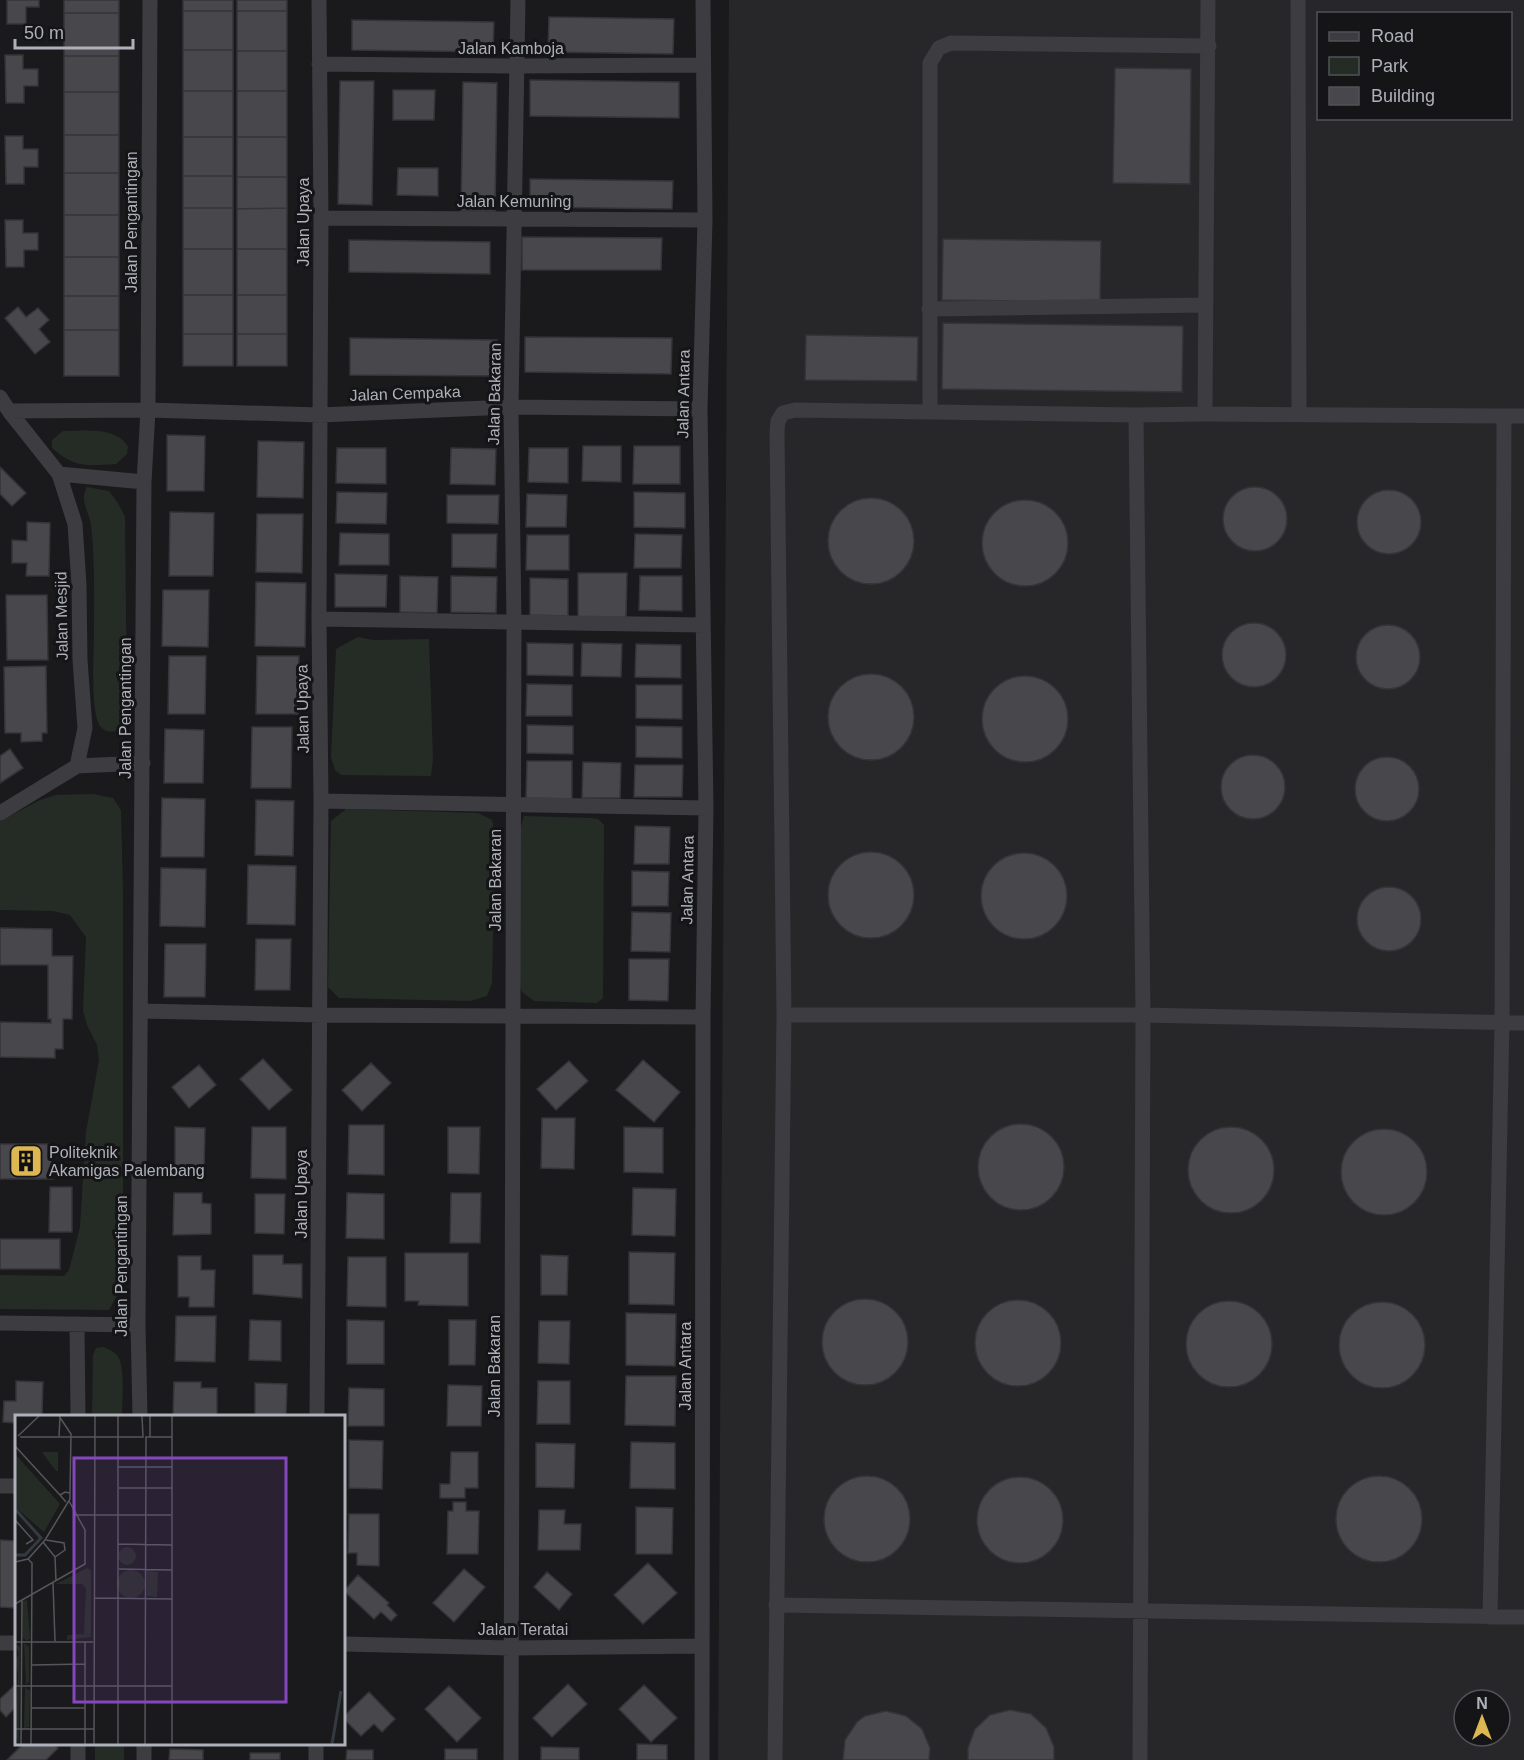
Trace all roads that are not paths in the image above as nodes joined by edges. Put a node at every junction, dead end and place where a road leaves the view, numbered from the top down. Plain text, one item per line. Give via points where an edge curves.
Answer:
1 (150, 0) edge
2 (319, 0) edge
3 (518, 0) edge
4 (703, 0) edge
5 (1208, 0) edge
6 (1298, 0) edge
7 (1209, 46) junction
8 (319, 64) junction
9 (702, 65) junction
10 (517, 66) junction
11 (321, 218) junction
12 (516, 219) junction
13 (705, 220) junction
14 (1205, 305) junction
15 (929, 309) junction
16 (0, 397) edge
17 (511, 407) junction
18 (700, 409) junction
19 (148, 410) junction
20 (9, 411) junction
21 (930, 412) junction
22 (1205, 414) junction
23 (1299, 414) junction
24 (320, 415) junction
25 (1136, 415) junction
26 (1504, 416) junction
27 (1524, 416) edge
28 (59, 474) junction
29 (144, 482) junction
30 (319, 619) junction
31 (514, 623) junction
32 (703, 626) junction
33 (143, 763) junction
34 (77, 766) junction
35 (321, 801) junction
36 (513, 805) junction
37 (706, 808) junction
38 (0, 813) edge
39 (141, 1011) junction
40 (320, 1015) junction
41 (784, 1015) junction
42 (1143, 1015) junction
43 (513, 1017) junction
44 (703, 1017) junction
45 (1502, 1023) junction
46 (1524, 1023) edge
47 (0, 1323) edge
48 (77, 1324) junction
49 (138, 1325) junction
50 (78, 1415) edge
51 (140, 1415) edge
52 (317, 1415) edge
53 (776, 1605) junction
54 (1140, 1612) junction
55 (1490, 1617) junction
56 (1524, 1617) edge
57 (345, 1644) edge
58 (702, 1646) junction
59 (512, 1648) junction
60 (512, 1760) edge
61 (702, 1760) edge
62 (775, 1760) edge
63 (1140, 1760) edge

1 - 19 street, Jalan Pengantingan
2 - 8 street, Jalan Upaya
3 - 10 street, Jalan Bakaran
4 - 9 street, Jalan Antara
5 - 7 street
6 - 23 street
7 - 14 street
7 - 15 street via 951,43 939,48 930,63
8 - 10 street, Jalan Kamboja
8 - 11 street, Jalan Upaya
9 - 10 street, Jalan Kamboja
9 - 13 street, Jalan Antara
10 - 12 street, Jalan Bakaran
11 - 12 street, Jalan Kemuning
11 - 24 street, Jalan Upaya
12 - 13 street, Jalan Kemuning
12 - 17 street, Jalan Bakaran
13 - 18 street, Jalan Antara
14 - 15 street
14 - 22 street
15 - 21 street
16 - 20 street, Jalan Mesjid
17 - 18 street, Jalan Cempaka
17 - 24 street, Jalan Cempaka
17 - 31 street, Jalan Bakaran
18 - 32 street, Jalan Antara
19 - 20 street, Jalan Cempaka
19 - 24 street, Jalan Cempaka
19 - 29 street, Jalan Pengantingan
20 - 28 street, Jalan Mesjid
21 - 25 street
21 - 41 street via 795,410 783,413 778,421
22 - 23 street
22 - 25 street
23 - 26 street
24 - 30 street, Jalan Upaya
25 - 42 street
26 - 27 street
26 - 45 street
28 - 29 street
28 - 34 street, Jalan Mesjid via 75,524 79,585 85,728
29 - 33 street, Jalan Pengantingan
30 - 31 street
30 - 35 street, Jalan Upaya
31 - 32 street
31 - 36 street, Jalan Bakaran
32 - 37 street, Jalan Antara
33 - 34 street
33 - 39 street, Jalan Pengantingan
34 - 38 street
35 - 36 street
35 - 40 street, Jalan Upaya
36 - 37 street
36 - 43 street, Jalan Bakaran
37 - 44 street, Jalan Antara
39 - 40 street
39 - 49 street, Jalan Pengantingan
40 - 43 street
40 - 52 street, Jalan Upaya
41 - 42 street
41 - 53 street
42 - 45 street
42 - 54 street
43 - 44 street
43 - 59 street, Jalan Bakaran
44 - 58 street, Jalan Antara
45 - 46 street
45 - 55 street
47 - 48 street
48 - 49 street
48 - 50 street
49 - 51 street, Jalan Pengantingan
53 - 54 street
53 - 62 street
54 - 55 street
54 - 63 street
55 - 56 street
57 - 59 street, Jalan Teratai
58 - 59 street, Jalan Teratai
58 - 61 street, Jalan Antara
59 - 60 street, Jalan Bakaran

